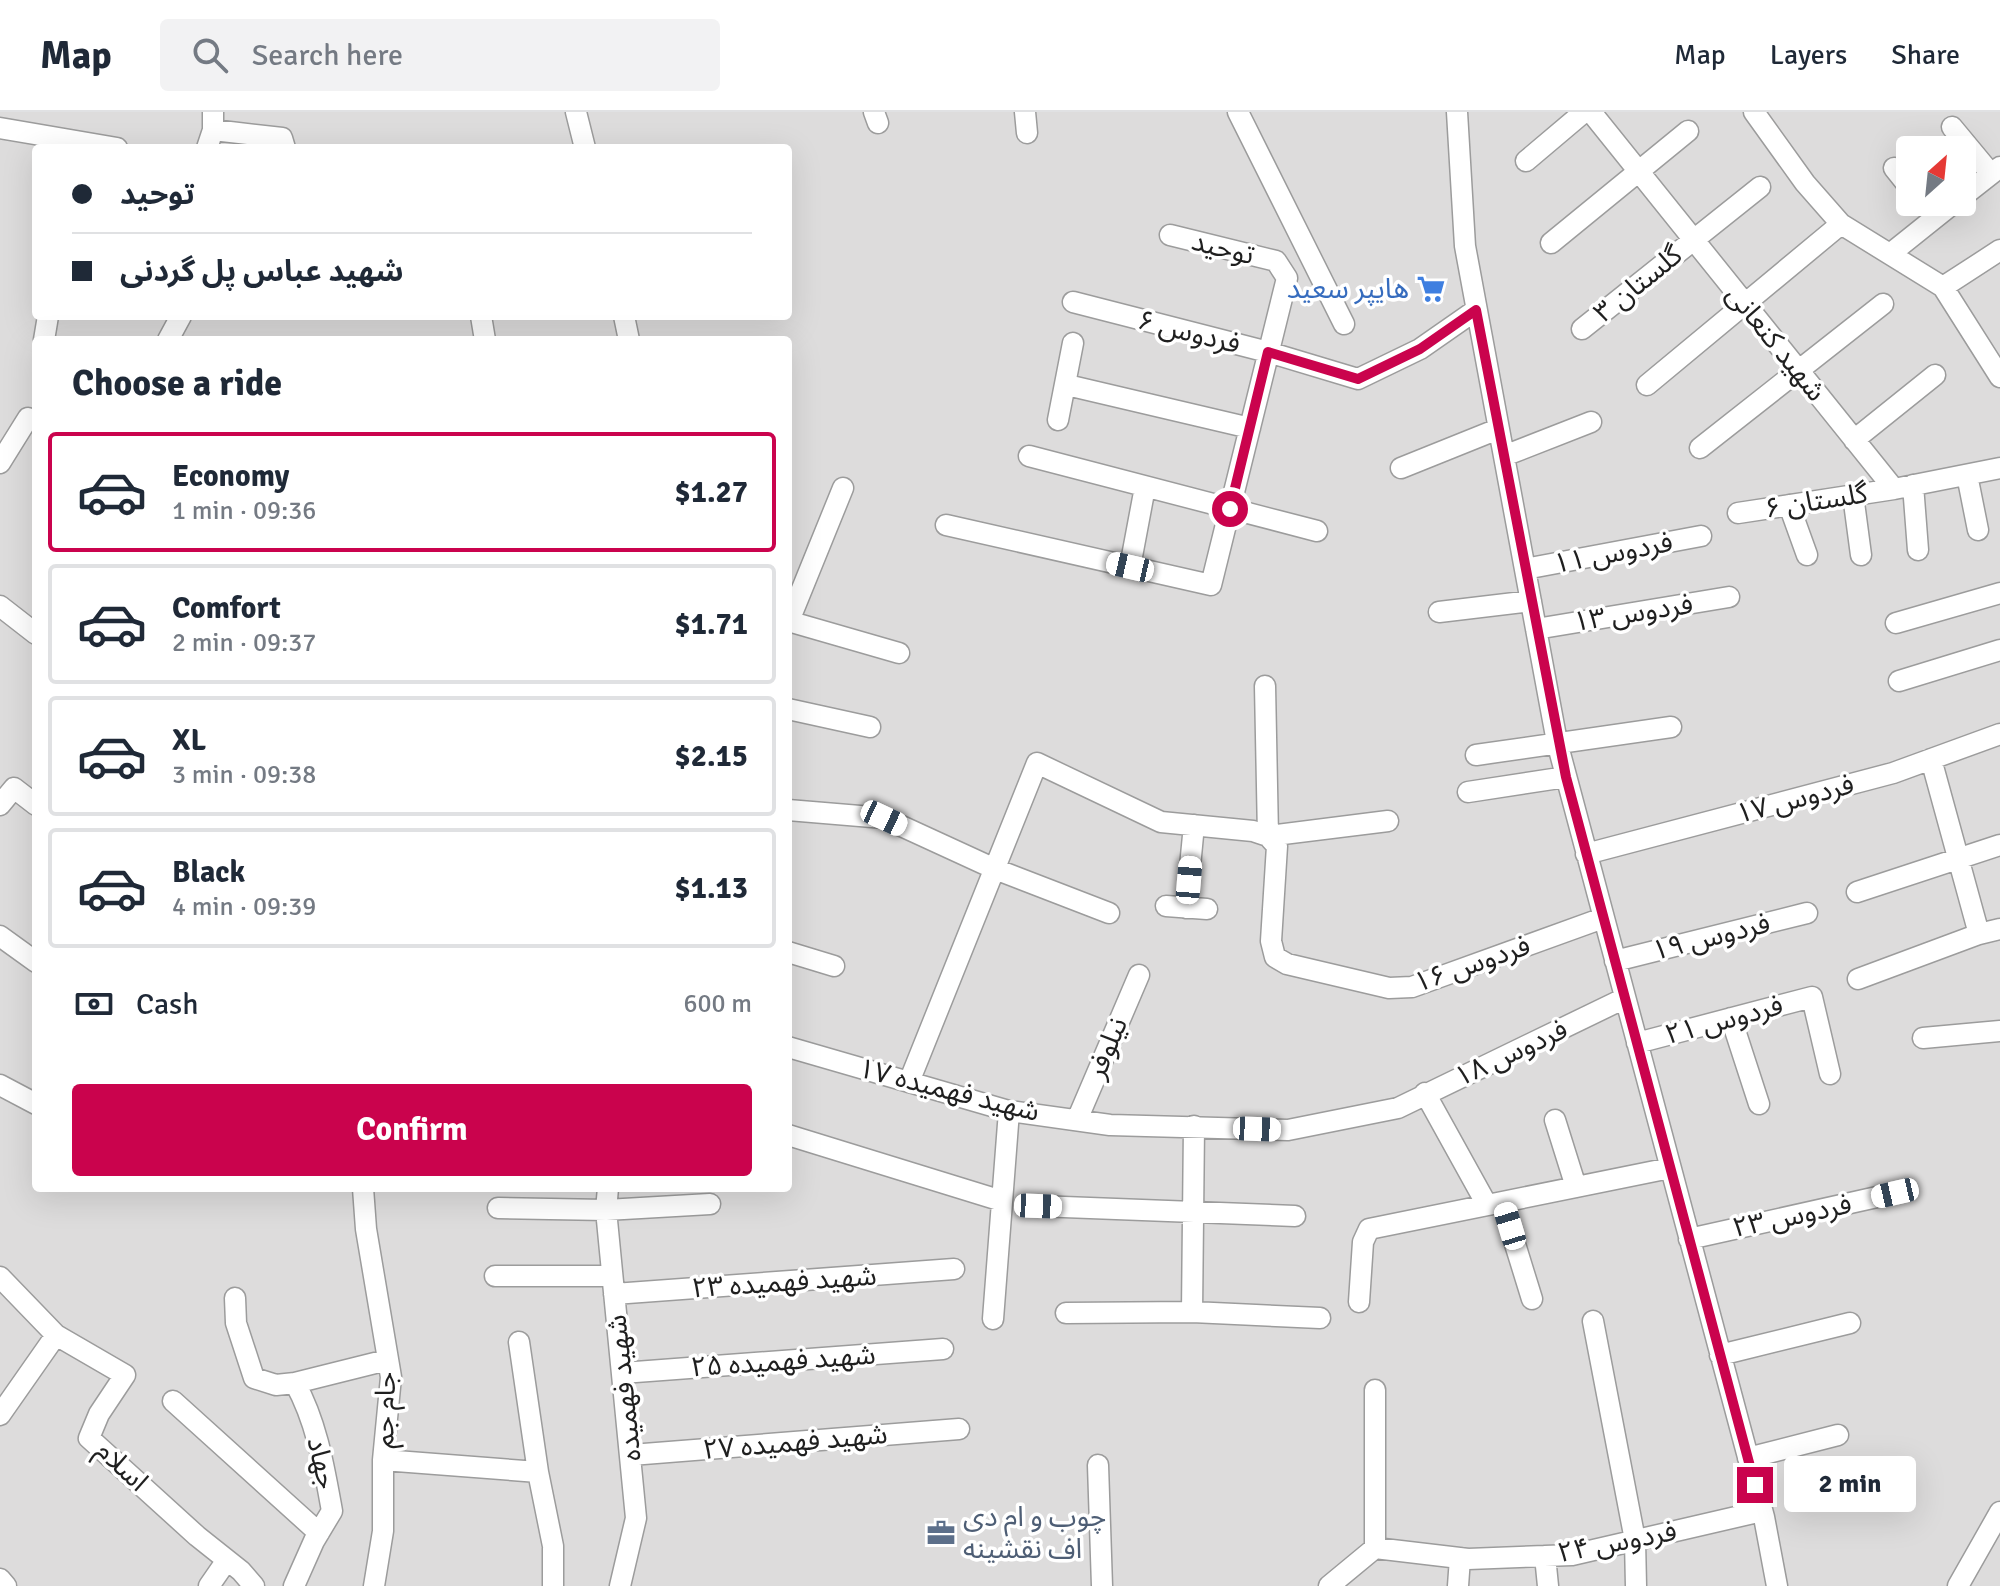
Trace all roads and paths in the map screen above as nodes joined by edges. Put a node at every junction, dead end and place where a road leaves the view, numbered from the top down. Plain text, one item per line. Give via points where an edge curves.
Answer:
1 (576, 112) edge
2 (1025, 112) edge
3 (1238, 112) edge
4 (1457, 112) edge
5 (1584, 112) edge
6 (1591, 112) edge
7 (1754, 112) edge
8 (1952, 127) dead end
9 (0, 128) edge
10 (211, 130) edge
11 (1688, 131) dead end
12 (1027, 133) dead end
13 (80, 144) edge
14 (284, 144) edge
15 (584, 144) edge
16 (1526, 161) dead end
17 (1894, 168) dead end
18 (1638, 170) junction
19 (1896, 170) edge
20 (1995, 170) edge
21 (1976, 186) edge
22 (1760, 187) dead end
23 (1933, 216) edge
24 (1939, 216) edge
25 (1935, 219) junction
26 (1841, 224) junction
27 (1170, 235) dead end
28 (1693, 239) junction
29 (1551, 243) dead end
30 (2000, 250) edge
31 (1890, 254) junction
32 (1943, 287) junction
33 (1073, 302) dead end
34 (1883, 304) dead end
35 (1746, 305) junction
36 (1476, 310) junction
37 (1344, 324) dead end
38 (1582, 329) dead end
39 (1073, 343) dead end
40 (1268, 352) junction
41 (1798, 369) junction
42 (1935, 375) dead end
43 (2000, 377) edge
44 (1067, 385) junction
45 (1647, 385) dead end
46 (28, 418) dead end
47 (1058, 420) dead end
48 (1591, 422) dead end
49 (1250, 428) junction
50 (1498, 429) junction
51 (1854, 440) junction
52 (1700, 448) dead end
53 (1029, 456) dead end
54 (1504, 456) junction
55 (0, 463) edge
56 (1401, 468) dead end
57 (2000, 468) edge
58 (1967, 475) junction
59 (1145, 487) junction
60 (1903, 487) junction
61 (843, 488) dead end
62 (1853, 495) junction
63 (1789, 505) junction
64 (1230, 509) junction
65 (1738, 513) dead end
66 (946, 525) dead end
67 (1978, 530) dead end
68 (1317, 531) dead end
69 (1701, 536) dead end
70 (1918, 550) dead end
71 (1807, 555) dead end
72 (1861, 555) dead end
73 (1130, 567) junction
74 (1525, 569) junction
75 (2000, 593) edge
76 (1729, 597) dead end
77 (1531, 601) junction
78 (0, 606) edge
79 (792, 611) edge
80 (1439, 612) dead end
81 (792, 622) edge
82 (1896, 623) dead end
83 (1536, 629) junction
84 (32, 631) edge
85 (2000, 650) edge
86 (899, 653) dead end
87 (1899, 681) dead end
88 (1265, 686) dead end
89 (792, 710) edge
90 (870, 727) dead end
91 (1671, 727) dead end
92 (2000, 734) edge
93 (1557, 742) junction
94 (1476, 755) dead end
95 (1931, 759) junction
96 (1566, 777) junction
97 (1468, 792) dead end
98 (32, 802) edge
99 (0, 805) edge
100 (792, 810) edge
101 (1388, 821) dead end
102 (1194, 825) junction
103 (1268, 836) junction
104 (2000, 845) edge
105 (1586, 854) junction
106 (1958, 857) junction
107 (995, 869) junction
108 (1857, 892) dead end
109 (1186, 908) dead end
110 (1109, 913) dead end
111 (1807, 913) dead end
112 (1603, 918) junction
113 (2000, 929) edge
114 (1979, 934) junction
115 (0, 936) edge
116 (792, 953) edge
117 (32, 959) edge
118 (1615, 961) junction
119 (834, 966) dead end
120 (1139, 975) dead end
121 (1858, 979) dead end
122 (1625, 998) junction
123 (1731, 1018) junction
124 (2000, 1031) edge
125 (1923, 1038) dead end
126 (1637, 1043) junction
127 (792, 1048) edge
128 (1830, 1074) dead end
129 (909, 1082) junction
130 (0, 1085) edge
131 (1425, 1093) junction
132 (32, 1102) edge
133 (1759, 1104) dead end
134 (1398, 1108) joint
135 (1009, 1111) junction
136 (1077, 1120) junction
137 (1555, 1120) dead end
138 (1194, 1126) junction
139 (792, 1136) edge
140 (1670, 1168) junction
141 (1576, 1187) junction
142 (363, 1192) edge
143 (608, 1192) edge
144 (1895, 1193) dead end
145 (1002, 1201) junction
146 (710, 1204) dead end
147 (1495, 1204) junction
148 (1038, 1206) dead end
149 (498, 1208) dead end
150 (606, 1210) junction
151 (1193, 1212) junction
152 (1295, 1216) dead end
153 (1689, 1239) junction
154 (954, 1269) dead end
155 (495, 1276) dead end
156 (0, 1277) edge
157 (613, 1285) junction
158 (235, 1298) dead end
159 (1532, 1299) dead end
160 (1359, 1302) dead end
161 (1192, 1312) junction
162 (1066, 1313) dead end
163 (1320, 1318) dead end
164 (993, 1319) dead end
165 (1593, 1321) dead end
166 (1850, 1323) dead end
167 (56, 1335) junction
168 (519, 1342) dead end
169 (943, 1349) dead end
170 (1720, 1355) junction
171 (387, 1360) junction
172 (622, 1373) junction
173 (295, 1383) junction
174 (1375, 1390) dead end
175 (173, 1401) dead end
176 (0, 1415) edge
177 (959, 1429) dead end
178 (1838, 1435) dead end
179 (631, 1455) junction
180 (1748, 1458) junction
181 (383, 1460) junction
182 (1098, 1465) dead end
183 (538, 1472) junction
184 (1762, 1511) junction
185 (2000, 1512) edge
186 (319, 1533) junction
187 (1635, 1540) junction
188 (1375, 1548) junction
189 (1545, 1556) junction
190 (1460, 1558) junction
191 (227, 1560) junction
192 (0, 1579) edge
193 (6, 1586) edge
194 (209, 1586) edge
195 (254, 1586) edge
196 (294, 1586) edge
197 (374, 1586) edge
198 (553, 1586) edge
199 (620, 1586) edge
200 (1102, 1586) edge
201 (1329, 1586) edge
202 (1458, 1586) edge
203 (1548, 1586) edge
204 (1636, 1586) edge
205 (1777, 1586) edge
206 (1958, 1586) edge

1 - 15 street
2 - 12 street
3 - 37 street
4 - 36 street via 1465,246
5 - 16 street
6 - 18 street, شهید کنعانی
7 - 26 street
8 - 20 street
9 - 13 street
10 - 14 street via 282,138
11 - 18 street
17 - 19 street
18 - 28 street, شهید کنعانی
18 - 29 street
20 - 21 street
22 - 28 street, گلستان ۳
23 - 25 street
24 - 25 street
25 - 31 street
26 - 31 street
26 - 35 street
27 - 40 street, توحید via 1276,261 1287,278
28 - 35 street, شهید کنعانی
28 - 38 street, گلستان ۳
30 - 32 street
31 - 32 street
32 - 43 street
33 - 40 street, فردوس ۶
34 - 41 street
35 - 41 street, شهید کنعانی
35 - 45 street
36 - 40 street, فردوس ۶ via 1420,349 1358,379
36 - 50 street
39 - 44 street
40 - 49 street, توحید
41 - 51 street, شهید کنعانی
41 - 52 street
42 - 51 street
44 - 47 street
44 - 49 street
46 - 55 street
48 - 54 street
49 - 64 street, توحید
50 - 54 street
50 - 56 street
51 - 60 street, شهید کنعانی
53 - 59 street
54 - 74 street
57 - 58 street
58 - 60 street
58 - 67 street
59 - 64 street
59 - 73 street
60 - 62 street, گلستان ۶
60 - 70 street
61 - 79 street
62 - 63 street, گلستان ۶
62 - 72 street
63 - 65 street, گلستان ۶
63 - 71 street
64 - 68 street
64 - 73 street, توحید via 1211,585
66 - 73 street
69 - 74 street, فردوس ۱۱
74 - 77 street
75 - 82 street
76 - 83 street, فردوس ۱۳
77 - 80 street
77 - 83 street
78 - 84 street
81 - 86 street
83 - 93 street
85 - 87 street
88 - 103 street, فردوس ۱۶
89 - 90 street
91 - 93 street
92 - 95 street, فردوس ۱۷
93 - 94 street
93 - 96 street
95 - 105 street, فردوس ۱۷
95 - 106 street
96 - 97 street
96 - 105 street
98 - 99 street via 14,788
100 - 107 street via 884,818
101 - 103 street
102 - 103 street
102 - 107 street via 1161,822 1037,763
102 - 109 street
103 - 112 street, فردوس ۱۶ via 1277,846 1271,941 1275,957 1287,964 1389,988 1412,987
104 - 106 street
105 - 112 street
106 - 108 street
106 - 114 street
107 - 110 street
107 - 129 street
111 - 118 street, فردوس ۱۹
112 - 118 street
113 - 114 street
114 - 121 street
115 - 117 street
116 - 119 street
118 - 122 street
120 - 136 street, نیلوفر
122 - 126 street
122 - 131 street, فردوس ۱۸
123 - 126 street, فردوس ۲۱
123 - 128 street, فردوس ۲۱ via 1812,997
123 - 133 street
124 - 125 street
126 - 140 street
127 - 129 street, شهید فهمیده ۱۷
129 - 135 street, شهید فهمیده ۱۷
130 - 132 street
131 - 134 street, فردوس ۱۸
131 - 147 street
134 - 138 street, شهید فهمیده ۱۷ via 1288,1130
135 - 136 street, شهید فهمیده ۱۷
135 - 145 street
136 - 138 street, شهید فهمیده ۱۷
137 - 141 street
138 - 151 street
139 - 145 street
140 - 141 street
140 - 153 street
141 - 147 street
142 - 171 street, جام جم
143 - 150 street, شهید فهمیده
144 - 153 street, فردوس ۲۳
145 - 164 street
146 - 150 street
147 - 159 street
147 - 160 street via 1369,1229 1363,1242
148 - 151 street
149 - 150 street
150 - 157 street, شهید فهمیده
151 - 152 street
151 - 161 street
153 - 170 street
154 - 157 street, شهید فهمیده ۲۳
155 - 157 street, شهید فهمیده ۲۳
156 - 167 street, اسلام
157 - 172 street, شهید فهمیده
158 - 173 street via 236,1323 254,1378 276,1385
161 - 162 street
161 - 163 street
165 - 187 street
166 - 170 street
167 - 176 street
167 - 191 street, اسلام via 125,1375 89,1438
168 - 183 street
169 - 172 street, شهید فهمیده ۲۵
170 - 180 street
171 - 173 street
171 - 181 street, جام جم via 391,1377
172 - 179 street, شهید فهمیده
173 - 186 street, جهاد via 308,1406 332,1511
174 - 188 street
175 - 186 street
177 - 179 street, شهید فهمیده ۲۷
178 - 180 street
179 - 199 street, شهید فهمیده via 636,1518
180 - 184 street
181 - 183 street
181 - 197 street, جام جم via 383,1531
182 - 200 street
183 - 198 street via 553,1546
184 - 187 street, فردوس ۲۴
184 - 205 street
185 - 206 street
186 - 196 street, جهاد
187 - 189 street, فردوس ۲۴
187 - 204 street
188 - 190 street, فردوس ۲۴
188 - 201 street
189 - 190 street, فردوس ۲۴
189 - 203 street
190 - 202 street
191 - 194 street
191 - 195 street, اسلام
192 - 193 street

